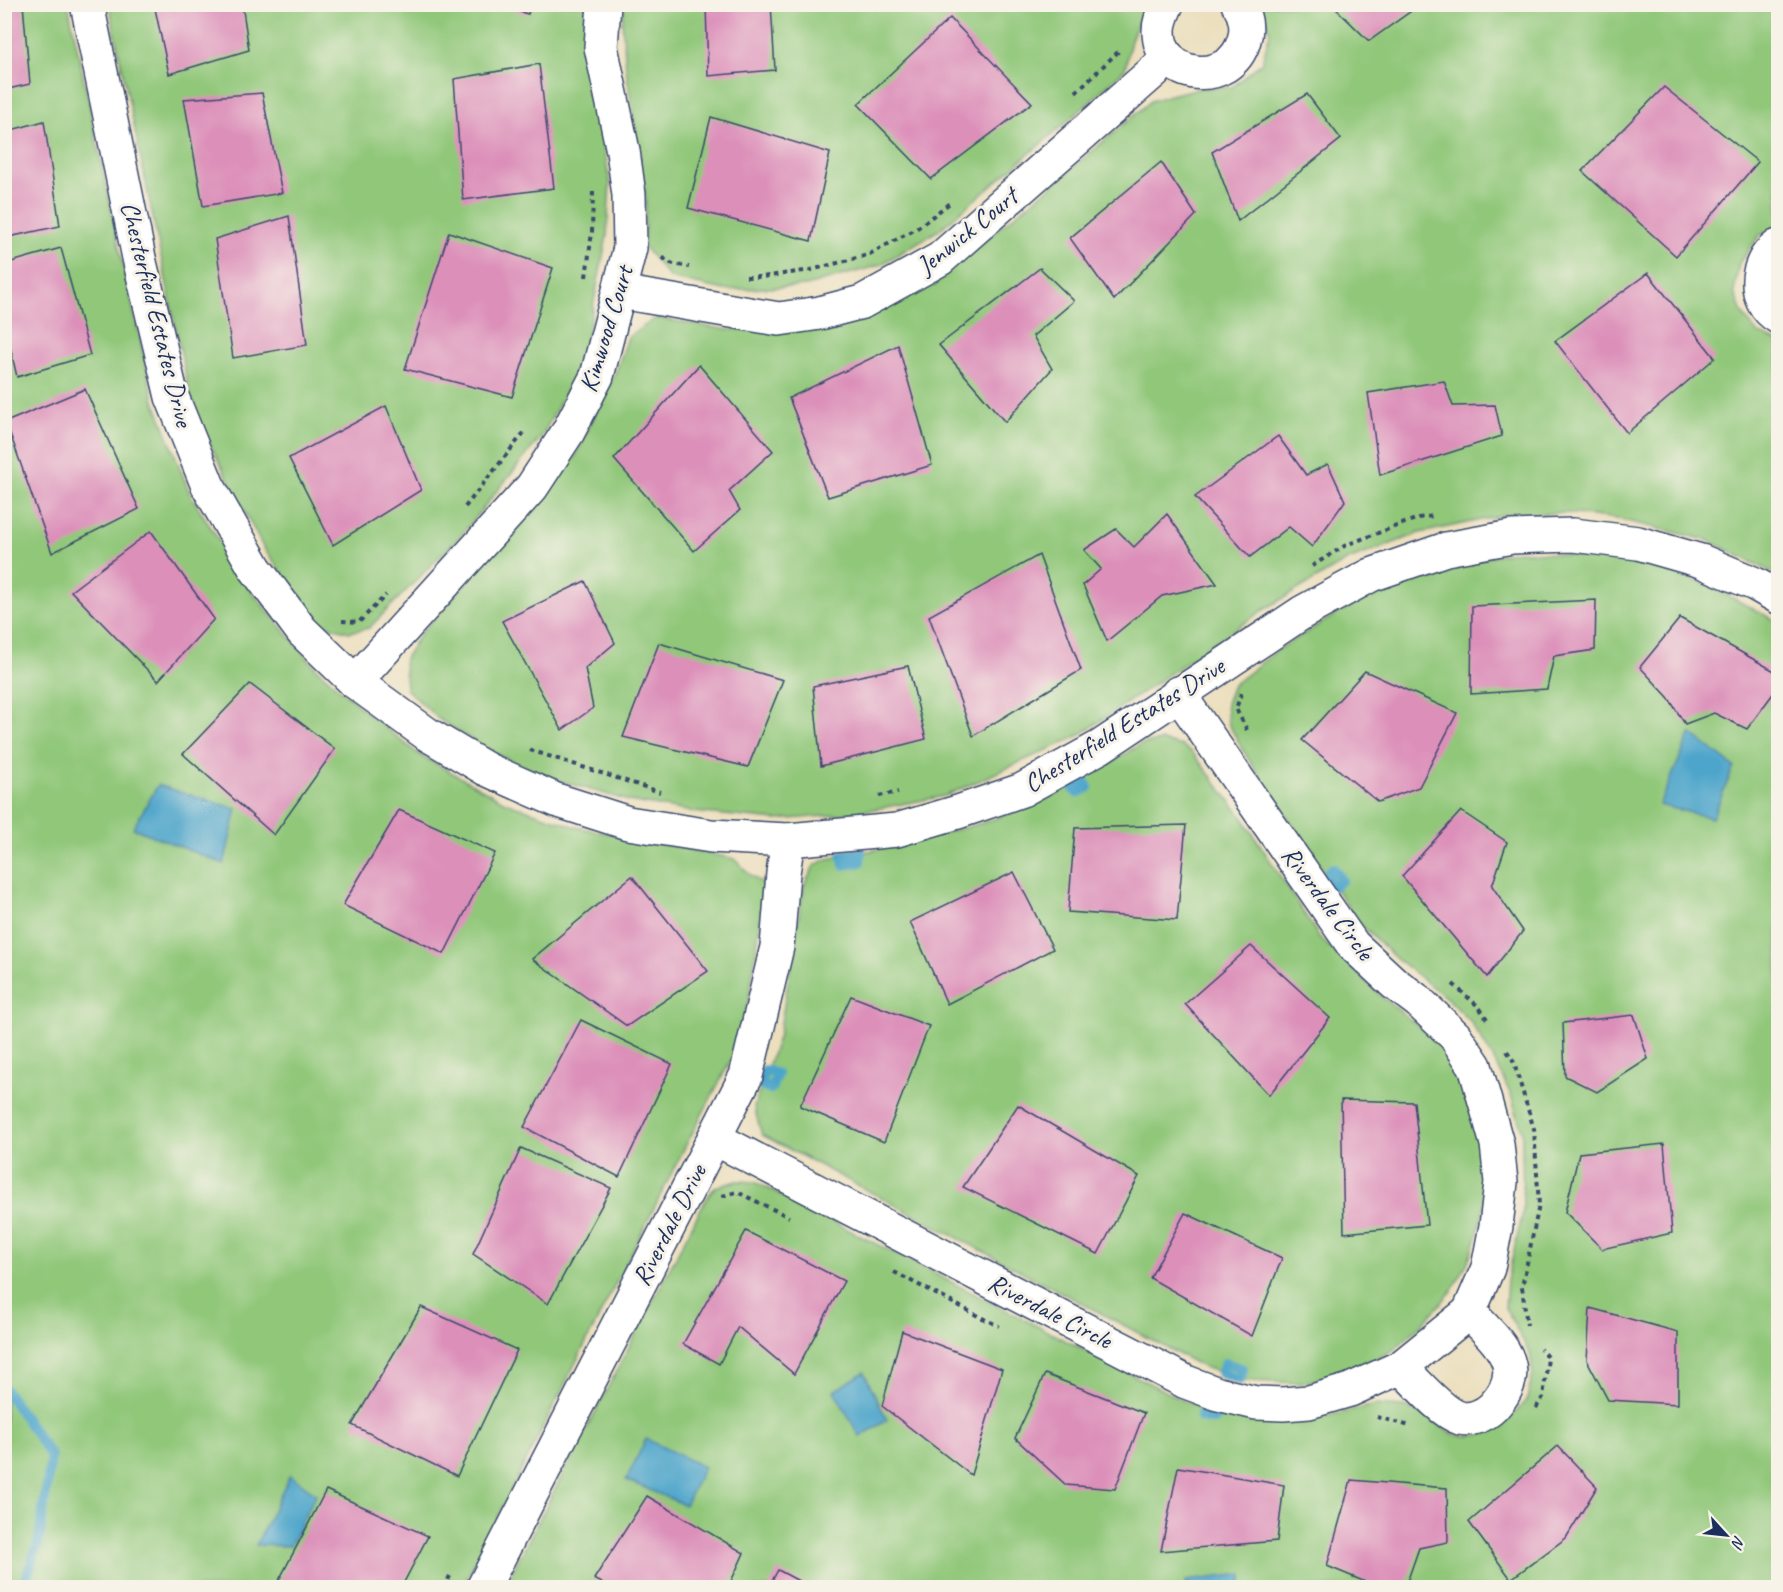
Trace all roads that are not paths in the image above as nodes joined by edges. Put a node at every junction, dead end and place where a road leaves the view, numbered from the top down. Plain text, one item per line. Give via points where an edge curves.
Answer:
1 (87, 4) edge
2 (604, 4) edge
3 (1167, 4) edge
4 (1238, 4) edge
5 (1169, 58) junction
6 (1779, 246) edge
7 (620, 292) junction
8 (1779, 317) edge
9 (1779, 597) edge
10 (355, 682) junction
11 (1178, 693) junction
12 (788, 840) junction
13 (714, 1138) junction
14 (1469, 1312) junction
15 (1401, 1367) junction
16 (483, 1587) edge

1 - 10 street, Chesterfield Estates Drive via 172,397 208,486 255,568 302,631
2 - 7 street, Kimwood Court via 601,47 629,195 630,248
3 - 5 street via 1159,31
4 - 5 street via 1246,35 1233,61 1207,73 1180,67
5 - 7 street, Jenwick Court via 940,259 862,302 779,319
6 - 8 street via 1765,259 1759,274 1759,290 1765,305
7 - 10 street, Kimwood Court via 597,376 568,432 532,488
9 - 11 street, Chesterfield Estates Drive via 1701,561 1638,543 1573,535 1512,537 1446,549 1371,575 1303,612
10 - 12 street, Chesterfield Estates Drive via 427,734 486,770 556,800 628,823 711,836
11 - 12 street, Chesterfield Estates Drive via 1100,747 1022,790 897,830
11 - 14 street, Riverdale Circle via 1353,945 1455,1036 1475,1066 1497,1144 1501,1182 1488,1268
12 - 13 street, Riverdale Drive via 777,947 746,1076
13 - 15 street, Riverdale Circle via 1175,1376 1218,1394 1256,1403 1309,1402 1350,1390
13 - 16 street, Riverdale Drive
14 - 15 street, Riverdale Circle
14 - 15 street via 1503,1348 1510,1365 1510,1381 1491,1408 1474,1418 1460,1418 1446,1411

